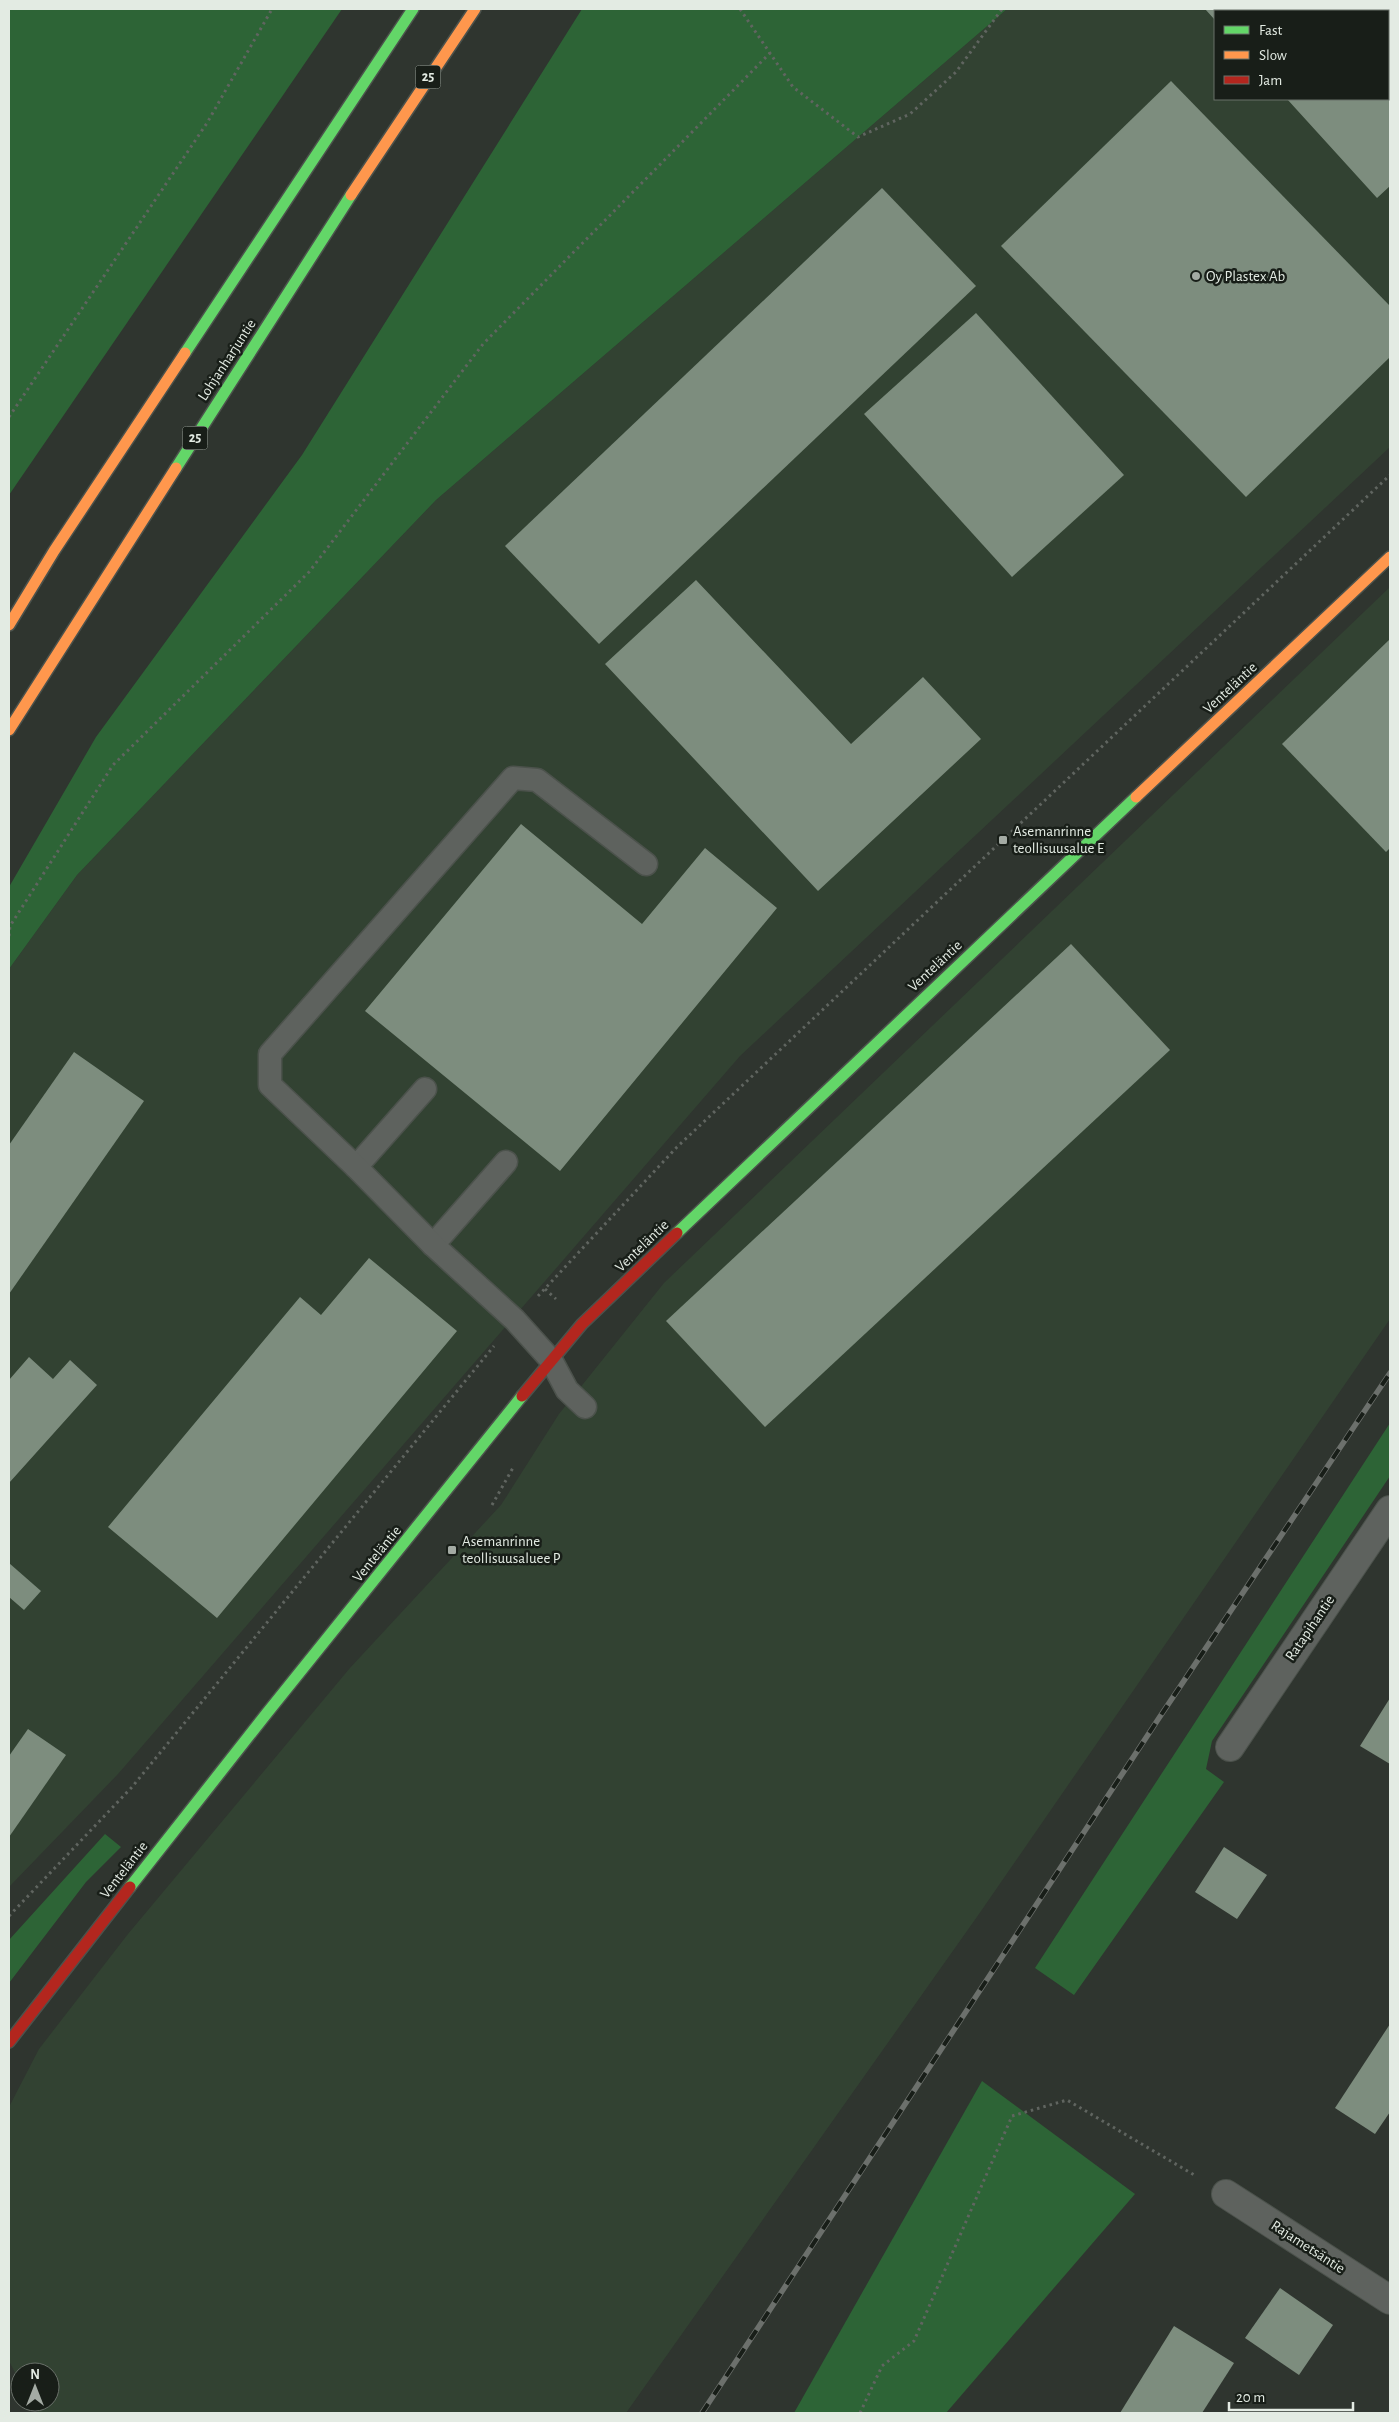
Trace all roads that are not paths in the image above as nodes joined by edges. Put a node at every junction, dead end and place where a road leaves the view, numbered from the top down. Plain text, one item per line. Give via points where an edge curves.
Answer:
1 (413, 9) edge
2 (475, 9) edge
3 (54, 551) junction
4 (1390, 557) edge
5 (22, 583) dead end
6 (9, 625) edge
7 (9, 730) edge
8 (646, 864) dead end
9 (425, 1089) dead end
10 (506, 1162) dead end
11 (356, 1167) junction
12 (433, 1245) junction
13 (551, 1360) junction
14 (585, 1407) dead end
15 (1390, 1510) edge
16 (1230, 1747) dead end
17 (9, 2042) edge
18 (1226, 2194) road end
19 (1390, 2300) edge

1 - 3 main road
2 - 7 main road, Lohjanharjuntie / 25 via 382,146
3 - 5 main road
3 - 6 main road
4 - 13 main road, Venteläntie via 790,1124 582,1324
8 - 11 lane via 537,780 513,778 270,1054 270,1085
9 - 11 lane
10 - 12 lane
11 - 12 lane
12 - 13 lane via 515,1320
13 - 14 lane via 567,1390
13 - 17 main road, Venteläntie
15 - 16 street, Ratapihantie
18 - 19 street, Rajametsäntie

